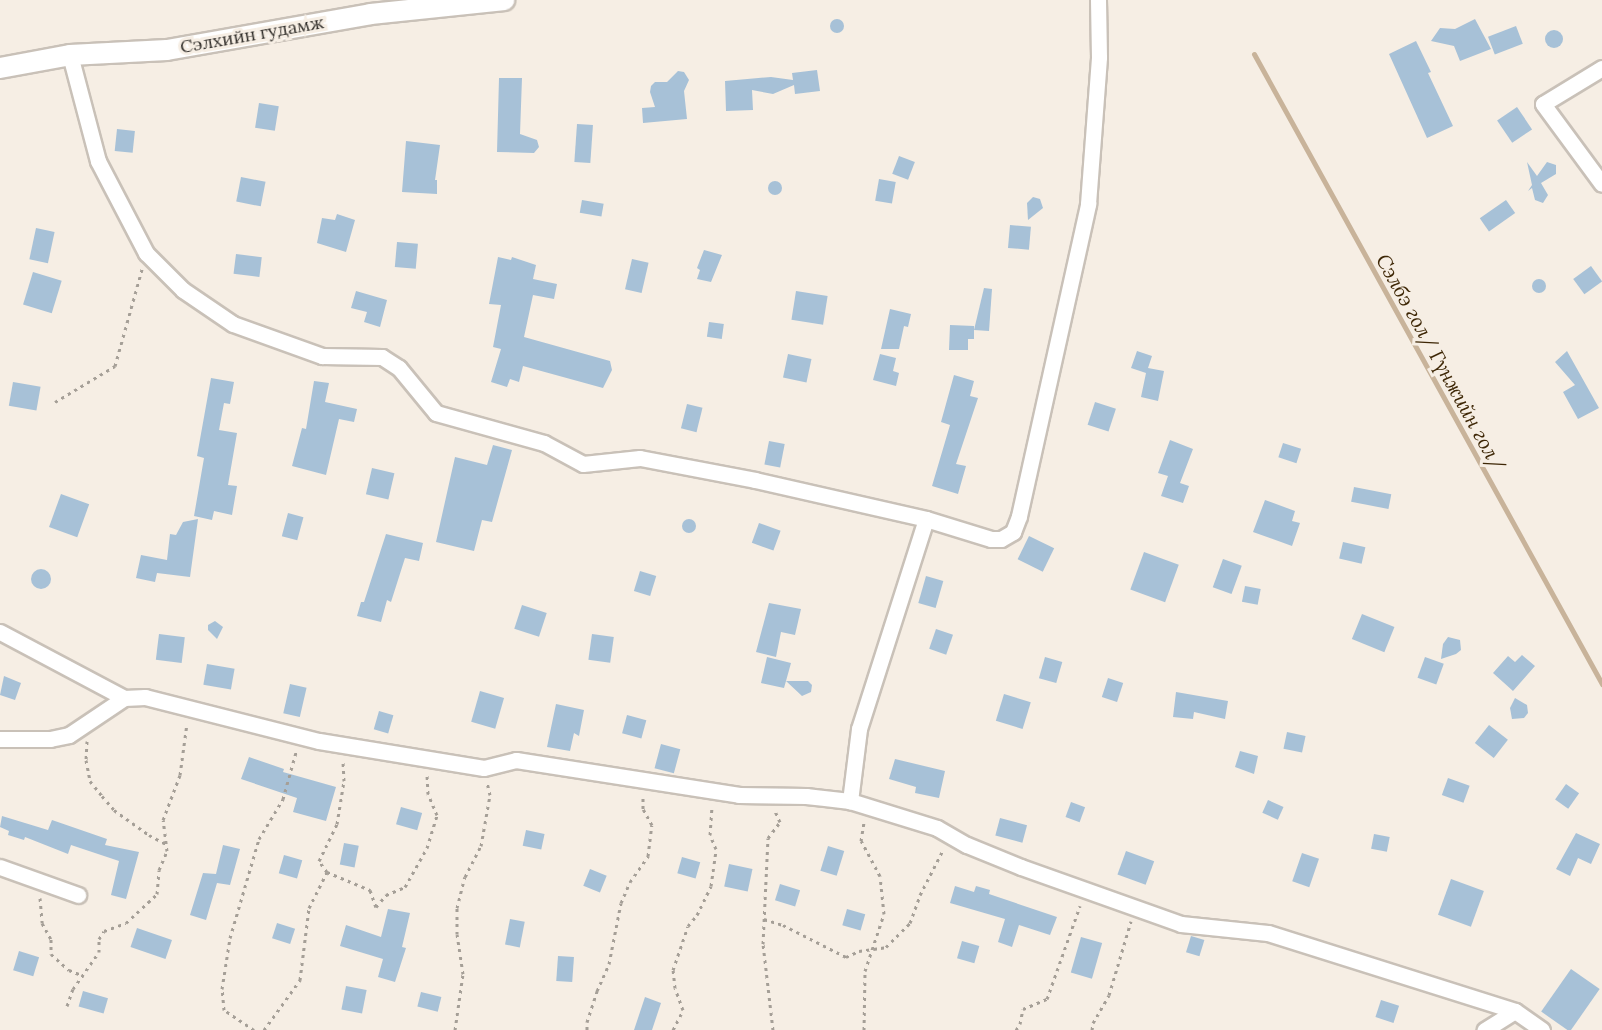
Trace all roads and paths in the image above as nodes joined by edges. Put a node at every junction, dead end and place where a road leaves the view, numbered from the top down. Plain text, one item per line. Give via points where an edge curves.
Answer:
1 (504, 0) edge
2 (1098, 0) edge
3 (70, 55) junction
4 (0, 68) edge
5 (1602, 68) edge
6 (1602, 184) edge
7 (146, 253) junction
8 (55, 402) dead end
9 (926, 519) junction
10 (0, 632) edge
11 (124, 698) junction
12 (190, 709) junction
13 (88, 724) junction
14 (302, 737) junction
15 (0, 739) edge
16 (343, 745) junction
17 (427, 759) junction
18 (484, 768) junction
19 (642, 780) junction
20 (714, 791) junction
21 (768, 795) junction
22 (850, 801) junction
23 (869, 807) junction
24 (949, 835) junction
25 (166, 844) junction
26 (0, 867) edge
27 (327, 872) junction
28 (41, 882) junction
29 (1083, 890) junction
30 (78, 895) dead end
31 (1133, 908) junction
32 (764, 919) junction
33 (871, 949) junction
34 (84, 976) junction
35 (67, 1006) dead end
36 (1515, 1011) junction
37 (254, 1030) edge
38 (264, 1030) edge
39 (455, 1030) edge
40 (587, 1030) edge
41 (673, 1030) edge
42 (773, 1030) edge
43 (864, 1030) edge
44 (1016, 1030) edge
45 (1092, 1030) edge
46 (1485, 1030) edge
47 (1542, 1030) edge

1 - 3 main road, Сэлхийн гудамж via 370,14 168,50
2 - 9 street via 1099,57 1088,204 1019,516 1013,532 1001,539
3 - 4 main road, Сэлхийн гудамж
3 - 7 street via 98,161
5 - 6 street via 1543,104
7 - 8 path via 115,366
7 - 9 street via 183,290 233,324 322,356 382,357 399,368 436,413 544,443 584,464 640,459 755,480
9 - 22 street via 859,729
10 - 11 street
11 - 12 street via 145,697
11 - 13 street
12 - 14 street
12 - 25 path via 180,775 163,820
13 - 15 street via 69,735 50,739
13 - 25 path via 86,759 90,781 114,810
14 - 16 street
14 - 37 path via 284,799 259,839 230,938 222,989 224,1010
16 - 17 street
16 - 27 path via 344,781 337,824 319,861
17 - 18 street
17 - 27 path via 428,794 437,815 427,848 405,887 386,895 376,907 370,890
18 - 19 street via 516,760
18 - 39 path via 490,795 481,846 465,877 457,908 463,974
19 - 20 street
19 - 40 path via 643,809 652,825 648,856 621,903 609,964 586,1022
20 - 21 street
20 - 41 path via 710,835 716,849 711,886 698,915 688,926 673,970 683,1010
21 - 22 street
21 - 32 path via 780,822 768,838
22 - 23 street
23 - 24 street
23 - 33 path via 861,841 879,876 884,914
24 - 29 street
24 - 33 path via 910,923 886,947
25 - 34 path via 157,894 126,923 104,932 99,939 99,952
26 - 28 street
27 - 38 path via 309,908 300,980
28 - 30 street
28 - 34 path via 42,923 51,939 51,954 69,970
29 - 31 street
29 - 44 path via 1047,999 1023,1009
31 - 36 street via 1181,924 1268,933
31 - 45 path via 1127,940
32 - 33 path via 846,957
32 - 42 path via 763,944
33 - 43 path via 864,977
34 - 35 path
36 - 46 street
36 - 47 street

